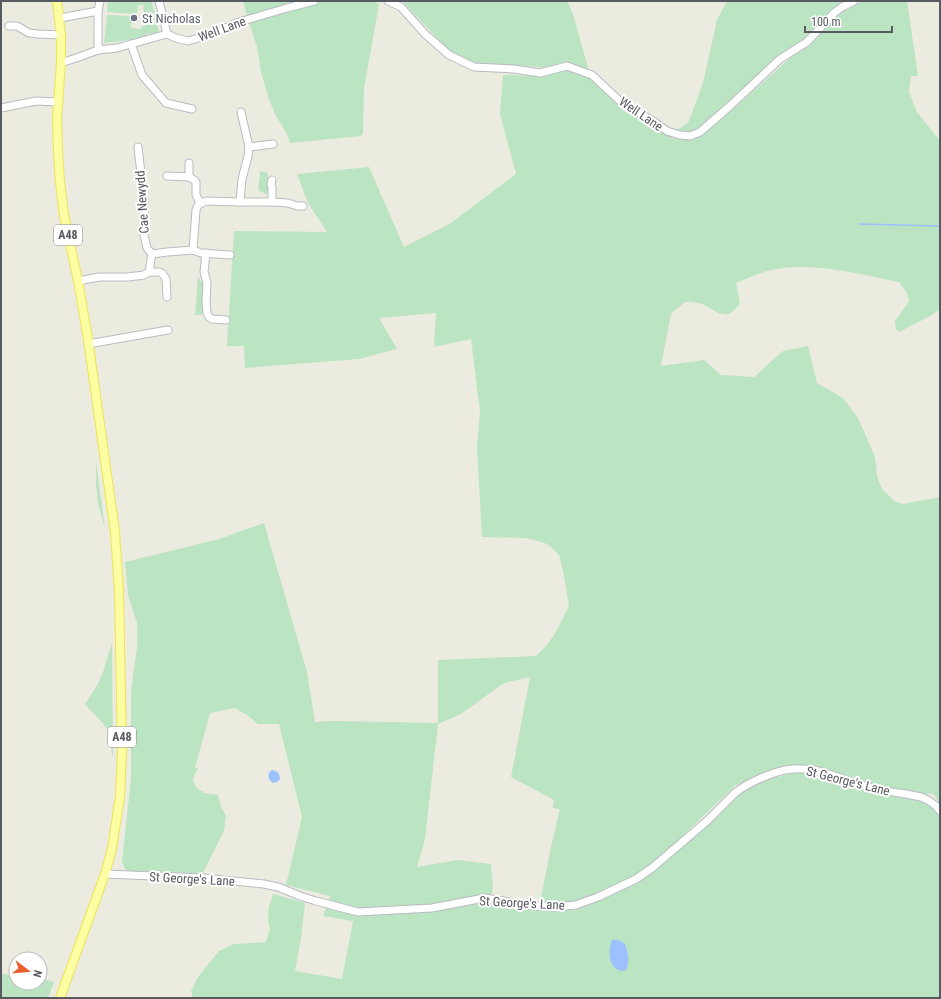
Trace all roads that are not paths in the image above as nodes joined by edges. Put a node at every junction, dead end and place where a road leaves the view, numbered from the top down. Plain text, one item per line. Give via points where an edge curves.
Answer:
1 (57, 1) edge
2 (100, 1) edge
3 (160, 1) edge
4 (314, 1) edge
5 (388, 1) edge
6 (854, 1) edge
7 (98, 11) junction
8 (60, 18) junction
9 (9, 26) dead end
10 (167, 34) junction
11 (61, 35) junction
12 (131, 44) junction
13 (98, 50) junction
14 (61, 63) junction
15 (58, 102) junction
16 (1, 108) edge
17 (192, 110) dead end
18 (241, 112) dead end
19 (273, 144) dead end
20 (138, 147) dead end
21 (249, 147) junction
22 (189, 163) dead end
23 (167, 176) dead end
24 (189, 176) junction
25 (272, 180) dead end
26 (240, 202) junction
27 (272, 202) junction
28 (200, 203) junction
29 (303, 206) dead end
30 (193, 250) junction
31 (206, 253) junction
32 (152, 254) junction
33 (230, 254) dead end
34 (149, 272) junction
35 (78, 281) junction
36 (167, 297) dead end
37 (226, 320) dead end
38 (168, 330) dead end
39 (88, 344) junction
40 (940, 811) edge
41 (105, 874) junction
42 (60, 998) edge

1 - 8 main road, A48
2 - 7 street
3 - 10 street
4 - 10 street, Well Lane via 239,22 188,41
5 - 6 street, Well Lane via 401,7 425,34 449,55 474,66 540,74 567,66 592,75 622,103 667,131 690,136 700,132 780,59 807,42 834,13
7 - 8 street
7 - 13 street
8 - 11 main road, A48
9 - 11 street via 18,26 29,33
10 - 12 street
11 - 14 main road, A48
12 - 13 street
12 - 17 street via 142,75 166,103
13 - 14 street
14 - 15 main road, A48
15 - 16 street via 36,101
15 - 35 main road, A48 via 61,193
18 - 21 street
19 - 21 street
20 - 32 street, Cae Newydd via 144,200 144,235 147,248
21 - 26 street
22 - 24 street
23 - 24 street, Cae Newydd
24 - 28 street via 196,182 196,193
25 - 27 street
26 - 27 street
26 - 28 street
27 - 29 street
28 - 30 street via 196,210
30 - 31 street
30 - 32 street
31 - 33 street
31 - 37 street via 204,272 207,313 212,319
32 - 34 street
34 - 35 street via 144,275 99,277
34 - 36 street via 163,274 166,279
35 - 39 main road, A48
38 - 39 street
39 - 41 main road, A48 via 112,509 119,590 122,765 118,816
40 - 41 street, St George's Lane via 931,802 920,797 864,786 811,769 785,770 740,789 707,821 636,879 576,905 556,907 484,898 432,908 358,912 264,884 203,878
41 - 42 main road, A48

